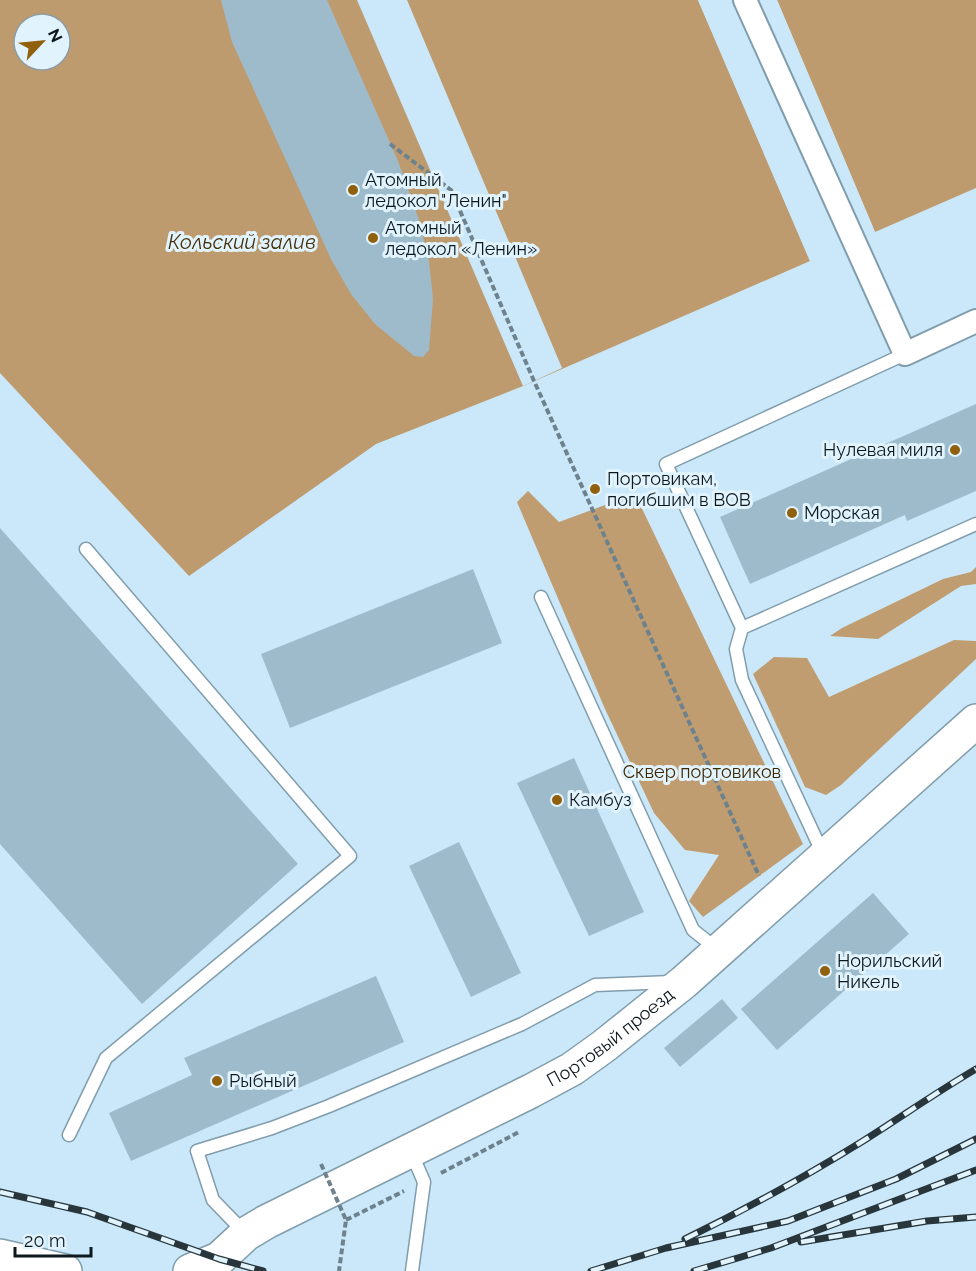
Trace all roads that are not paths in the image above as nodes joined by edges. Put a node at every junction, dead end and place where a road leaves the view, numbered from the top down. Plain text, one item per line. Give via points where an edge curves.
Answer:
1 (745, 0) edge
2 (976, 321) edge
3 (905, 354) junction
4 (976, 524) edge
5 (86, 549) dead end
6 (541, 597) dead end
7 (742, 628) junction
8 (976, 721) edge
9 (825, 858) junction
10 (718, 950) junction
11 (684, 982) junction
12 (69, 1135) dead end
13 (410, 1150) junction
14 (246, 1234) junction
15 (0, 1256) edge
16 (65, 1271) edge
17 (190, 1271) edge
18 (412, 1271) edge

1 - 3 street
2 - 3 street
3 - 7 lane via 666,464
4 - 7 lane
5 - 12 lane via 350,856 106,1058
6 - 10 lane via 693,930
7 - 9 lane via 736,650 742,680
8 - 9 street, Портовый проезд
9 - 10 street, Портовый проезд
10 - 11 street, Портовый проезд
11 - 13 street, Портовый проезд via 572,1068
11 - 14 lane via 595,985 522,1024 329,1107 197,1151 213,1200
13 - 14 street, Портовый проезд
13 - 18 lane via 424,1182
14 - 17 street, Портовый проезд via 219,1258
15 - 16 street

